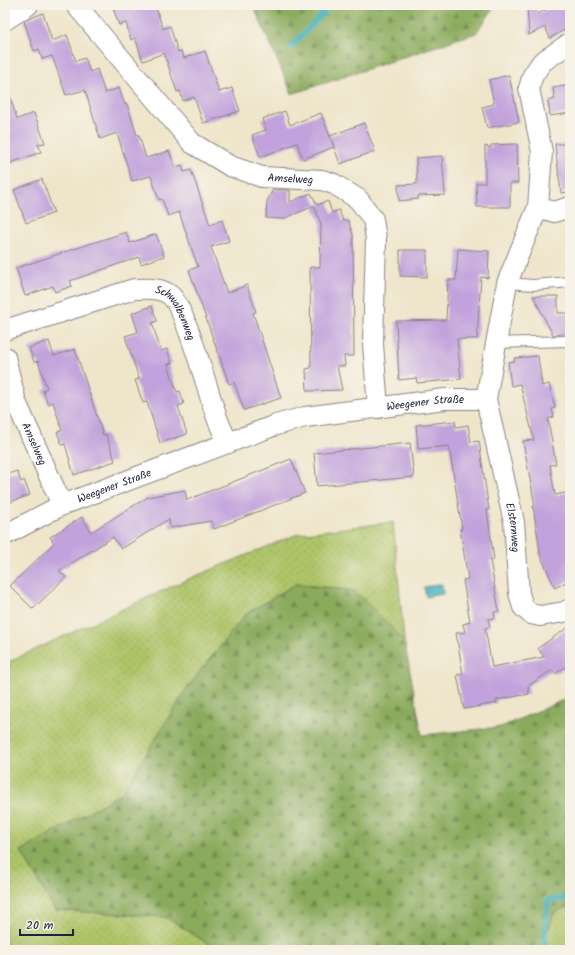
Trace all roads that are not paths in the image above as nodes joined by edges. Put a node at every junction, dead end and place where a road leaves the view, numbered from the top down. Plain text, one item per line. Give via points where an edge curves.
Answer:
1 (28, 5) edge
2 (76, 5) edge
3 (5, 20) edge
4 (570, 43) edge
5 (570, 207) edge
6 (538, 208) junction
7 (570, 282) edge
8 (507, 283) junction
9 (5, 330) edge
10 (570, 341) edge
11 (496, 343) junction
12 (5, 357) edge
13 (486, 399) junction
14 (378, 408) junction
15 (228, 443) junction
16 (62, 505) junction
17 (5, 536) edge
18 (570, 609) edge

1 - 3 street
2 - 14 street, Amselweg via 192,144 230,166 262,178 322,180 334,184 358,199 373,220 376,240 373,344
4 - 6 street via 542,62 533,75 529,88 542,152
5 - 6 street via 554,212
6 - 8 street
7 - 8 lane via 533,285
8 - 11 street
9 - 15 street, Schwalbenweg via 134,289 155,288 170,295 180,310
10 - 11 lane
11 - 13 street
12 - 16 street, Amselweg via 16,402
13 - 14 street, Weegener Straße via 445,399
13 - 18 street, Elsternweg via 514,522 519,593 523,607 531,614 540,616
14 - 15 street, Weegener Straße via 305,417
15 - 16 street, Weegener Straße
16 - 17 street, Weegener Straße

